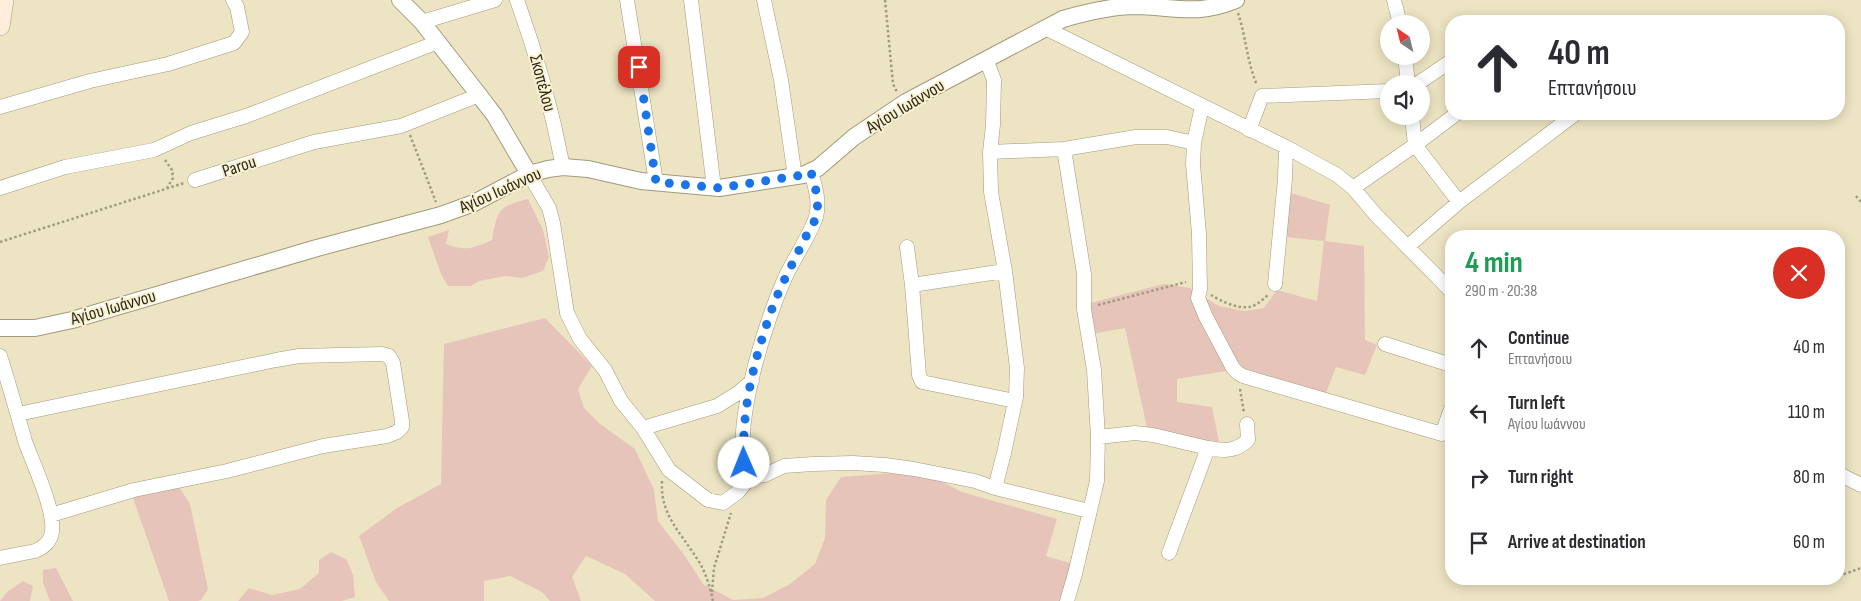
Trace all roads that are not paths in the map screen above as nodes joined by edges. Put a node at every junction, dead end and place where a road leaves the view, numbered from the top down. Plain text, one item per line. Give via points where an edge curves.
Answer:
1 (4, 0) edge
2 (233, 0) edge
3 (400, 0) edge
4 (495, 0) edge
5 (517, 0) edge
6 (627, 0) edge
7 (691, 0) edge
8 (764, 0) edge
9 (1235, 0) edge
10 (1394, 0) edge
11 (1398, 15) edge
12 (422, 22) junction
13 (0, 26) edge
14 (1045, 28) junction
15 (438, 42) junction
16 (986, 59) junction
17 (1445, 65) edge
18 (1430, 75) edge
19 (1380, 91) edge
20 (479, 95) junction
21 (1202, 106) junction
22 (0, 107) edge
23 (1448, 120) edge
24 (1567, 120) edge
25 (1413, 125) edge
26 (1249, 130) junction
27 (1194, 143) junction
28 (1415, 145) junction
29 (1286, 147) junction
30 (1064, 149) junction
31 (990, 152) junction
32 (563, 167) junction
33 (529, 174) junction
34 (803, 174) junction
35 (195, 180) road end
36 (656, 182) junction
37 (0, 188) edge
38 (714, 188) junction
39 (1353, 188) junction
40 (1458, 202) junction
41 (907, 247) dead end
42 (1408, 247) junction
43 (1005, 271) junction
44 (1275, 284) road end
45 (912, 285) junction
46 (1445, 285) edge
47 (0, 328) edge
48 (1385, 344) dead end
49 (0, 356) edge
50 (1445, 362) edge
51 (752, 381) junction
52 (1015, 402) junction
53 (18, 414) junction
54 (1247, 424) road end
55 (1445, 425) edge
56 (644, 428) junction
57 (1098, 437) junction
58 (1208, 448) junction
59 (750, 477) junction
60 (1845, 477) edge
61 (1861, 485) edge
62 (994, 488) junction
63 (1089, 511) junction
64 (51, 515) junction
65 (1169, 553) dead end
66 (0, 558) edge
67 (1067, 601) edge

1 - 13 main road
2 - 22 street via 242,32 234,43 168,64 90,81
3 - 12 street
4 - 12 street
5 - 32 street, Σκοπέλου via 534,48
6 - 36 street
7 - 38 street
8 - 34 street
9 - 14 street, Αγίου Ιωάννου via 1219,7 1197,10 1136,6 1107,9 1064,19
10 - 11 street
12 - 15 street
14 - 16 street, Αγίου Ιωάννου
14 - 21 street
15 - 20 street
15 - 37 street via 246,116 191,133 154,150 65,167
16 - 31 street via 994,80
16 - 34 street, Αγίου Ιωάννου via 906,102 867,127 818,168
17 - 18 street
19 - 26 street via 1262,96
20 - 33 street
20 - 35 street, Parou via 406,124 314,142
21 - 26 street
21 - 27 street
23 - 28 street
24 - 40 street
25 - 28 street
26 - 29 street
27 - 30 street via 1167,137 1136,137
27 - 55 street via 1193,171 1199,234 1198,298 1233,368 1238,373 1320,399 1442,434
28 - 39 street
28 - 40 street
29 - 39 street via 1337,174
29 - 44 street
30 - 31 street
30 - 57 street via 1084,274 1084,309 1094,370
31 - 43 street via 991,192
32 - 33 street, Αγίου Ιωάννου
32 - 36 street, Αγίου Ιωάννου
33 - 47 street, Αγίου Ιωάννου via 474,203 441,215 72,320 35,328
33 - 56 street via 549,208 568,313 580,338 605,370 621,402
34 - 38 street, Αγίου Ιωάννου
34 - 51 street via 816,190 816,217 773,307 756,356
36 - 38 street, Αγίου Ιωάννου
39 - 42 street
40 - 42 street
41 - 45 street
42 - 46 street
43 - 45 street
43 - 52 street via 1017,368
45 - 52 street via 916,349 922,382
48 - 50 street
49 - 53 street
51 - 56 street via 717,406
51 - 59 street via 747,398 743,445 745,470
52 - 62 street
53 - 64 street
53 - 64 street via 299,356 382,354 389,356 393,363 402,427 392,435 323,446 227,471 134,490
54 - 58 street via 1248,440 1240,447 1225,451
56 - 59 street via 668,470 708,500 723,503
57 - 58 street via 1135,433
57 - 63 street via 1097,481
58 - 65 street
59 - 62 street via 765,475 784,466 853,463 914,469
60 - 61 street
62 - 63 street
63 - 67 street
64 - 66 street via 52,532 40,549

